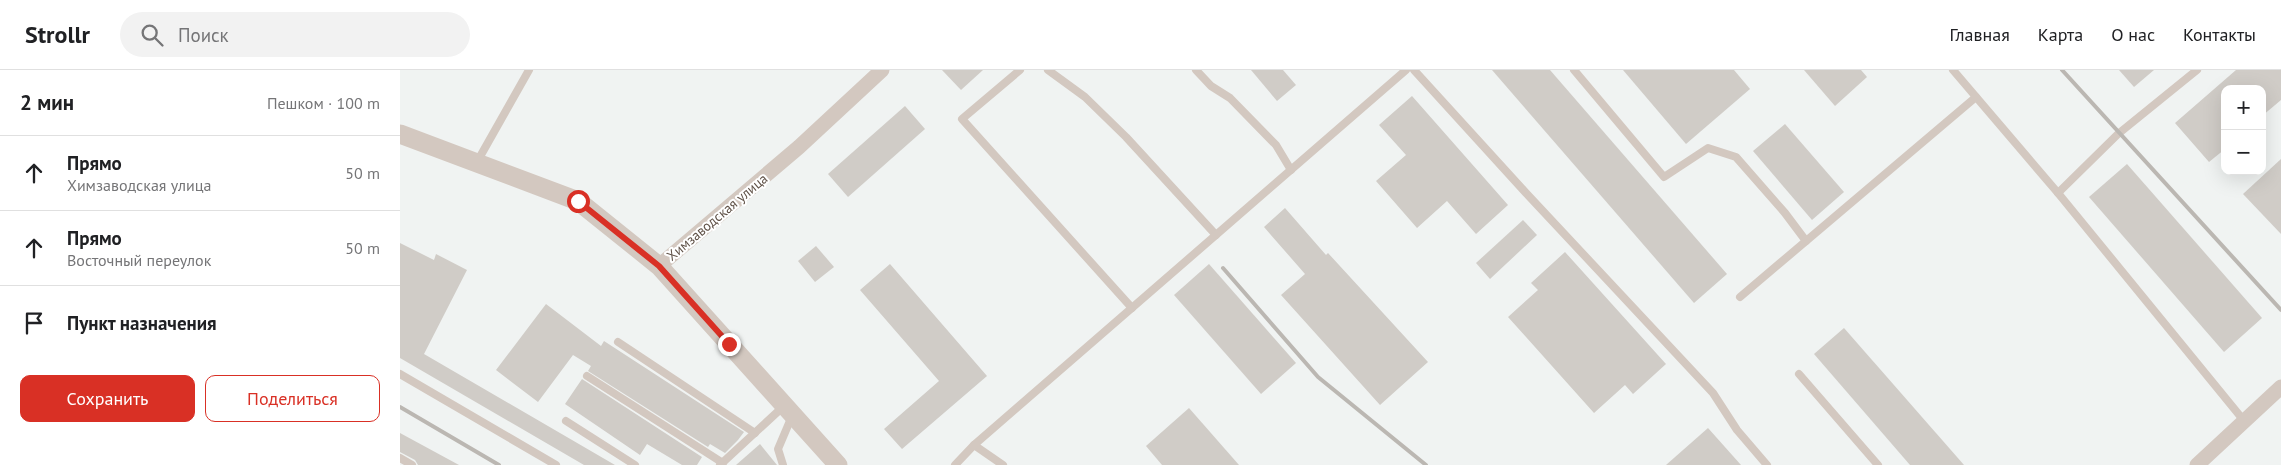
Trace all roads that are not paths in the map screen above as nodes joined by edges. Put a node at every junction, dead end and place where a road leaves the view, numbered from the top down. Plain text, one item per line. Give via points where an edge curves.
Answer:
1 (529, 70) edge
2 (882, 70) edge
3 (1020, 70) edge
4 (1048, 70) edge
5 (1196, 70) edge
6 (1406, 70) edge
7 (1414, 70) edge
8 (1574, 70) edge
9 (1953, 70) edge
10 (2197, 70) edge
11 (1976, 96) junction
12 (400, 134) edge
13 (477, 162) junction
14 (1291, 170) junction
15 (2058, 193) junction
16 (1216, 235) junction
17 (1806, 241) junction
18 (659, 266) junction
19 (1740, 297) dead end
20 (1132, 308) junction
21 (618, 342) dead end
22 (400, 374) edge
23 (1799, 374) dead end
24 (587, 376) dead end
25 (2281, 387) edge
26 (789, 410) junction
27 (566, 421) dead end
28 (2245, 422) junction
29 (755, 433) junction
30 (974, 445) junction
31 (400, 458) edge
32 (722, 464) edge
33 (412, 465) edge
34 (556, 465) edge
35 (636, 465) edge
36 (783, 465) edge
37 (838, 465) edge
38 (955, 465) edge
39 (1003, 465) edge
40 (1767, 465) edge
41 (1878, 465) edge
42 (2197, 465) edge

1 - 13 lane
2 - 18 street, Химзаводская улица via 799,147
3 - 20 lane via 962,119
4 - 16 lane via 1085,97 1126,136
5 - 14 lane via 1211,86 1230,98 1276,145
6 - 14 lane
7 - 40 lane via 1713,393 1736,430
8 - 17 lane via 1664,177 1708,148 1736,157
9 - 11 lane
10 - 15 lane via 2118,134
11 - 15 lane
11 - 17 lane
12 - 13 street, Химзаводская улица
13 - 18 street, Химзаводская улица via 578,201
14 - 16 lane
15 - 28 lane
16 - 20 lane
17 - 19 lane
18 - 26 street
20 - 30 lane
21 - 29 lane
22 - 34 lane
23 - 41 lane
24 - 32 lane
25 - 28 street
26 - 29 lane
26 - 36 lane via 778,449
26 - 37 street
27 - 35 lane
28 - 42 street
29 - 32 lane
30 - 38 lane
30 - 39 lane
31 - 33 lane

